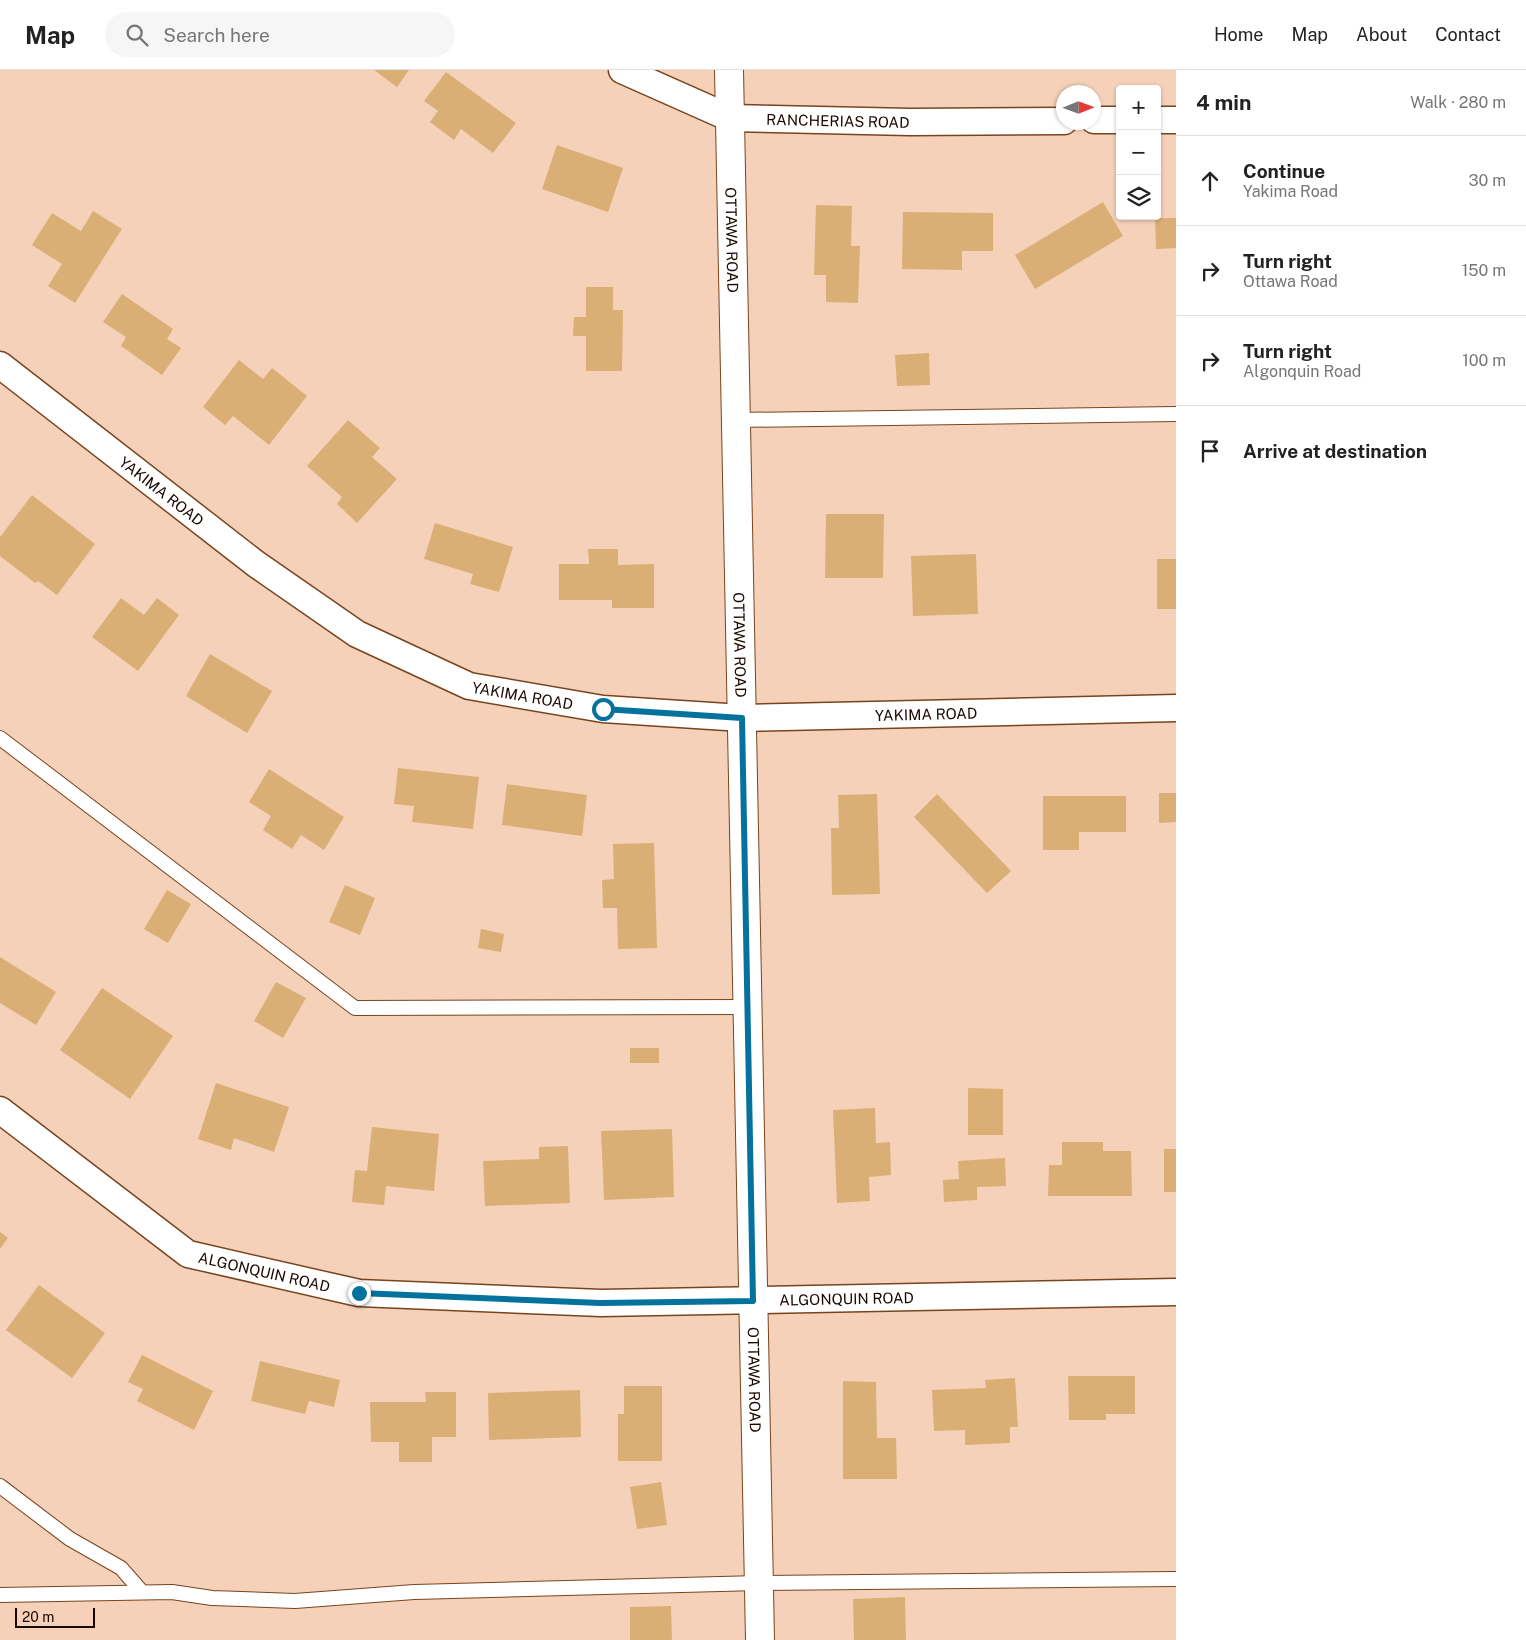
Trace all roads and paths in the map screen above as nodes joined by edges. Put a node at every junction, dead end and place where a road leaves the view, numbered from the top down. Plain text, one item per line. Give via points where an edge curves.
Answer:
1 (622, 70) edge
2 (728, 70) edge
3 (730, 118) junction
4 (1101, 120) edge
5 (1116, 120) edge
6 (1161, 120) edge
7 (1176, 120) edge
8 (1056, 121) edge
9 (0, 365) edge
10 (1176, 414) edge
11 (736, 420) junction
12 (1176, 708) edge
13 (742, 718) junction
14 (0, 738) edge
15 (748, 1007) junction
16 (0, 1110) edge
17 (1176, 1292) edge
18 (753, 1301) junction
19 (0, 1486) edge
20 (1176, 1579) edge
21 (759, 1583) junction
22 (142, 1592) junction
23 (0, 1595) edge
24 (760, 1640) edge

1 - 3 street, RANCHERIAS ROAD
2 - 3 street, OTTAWA ROAD
3 - 8 street, RANCHERIAS ROAD
3 - 11 street, OTTAWA ROAD
4 - 5 street
6 - 7 street
9 - 13 street, YAKIMA ROAD via 256,564 365,638 469,686 603,709
10 - 11 lane
11 - 13 street, OTTAWA ROAD
12 - 13 street, YAKIMA ROAD
13 - 15 street, OTTAWA ROAD
14 - 15 lane via 355,1008
15 - 18 street, OTTAWA ROAD
16 - 18 street, ALGONQUIN ROAD via 188,1254 359,1293 600,1303
17 - 18 street, ALGONQUIN ROAD
18 - 21 street, OTTAWA ROAD
19 - 22 lane via 70,1539 121,1568
20 - 21 lane
21 - 22 lane via 414,1592 295,1601
21 - 24 street, OTTAWA ROAD
22 - 23 lane

